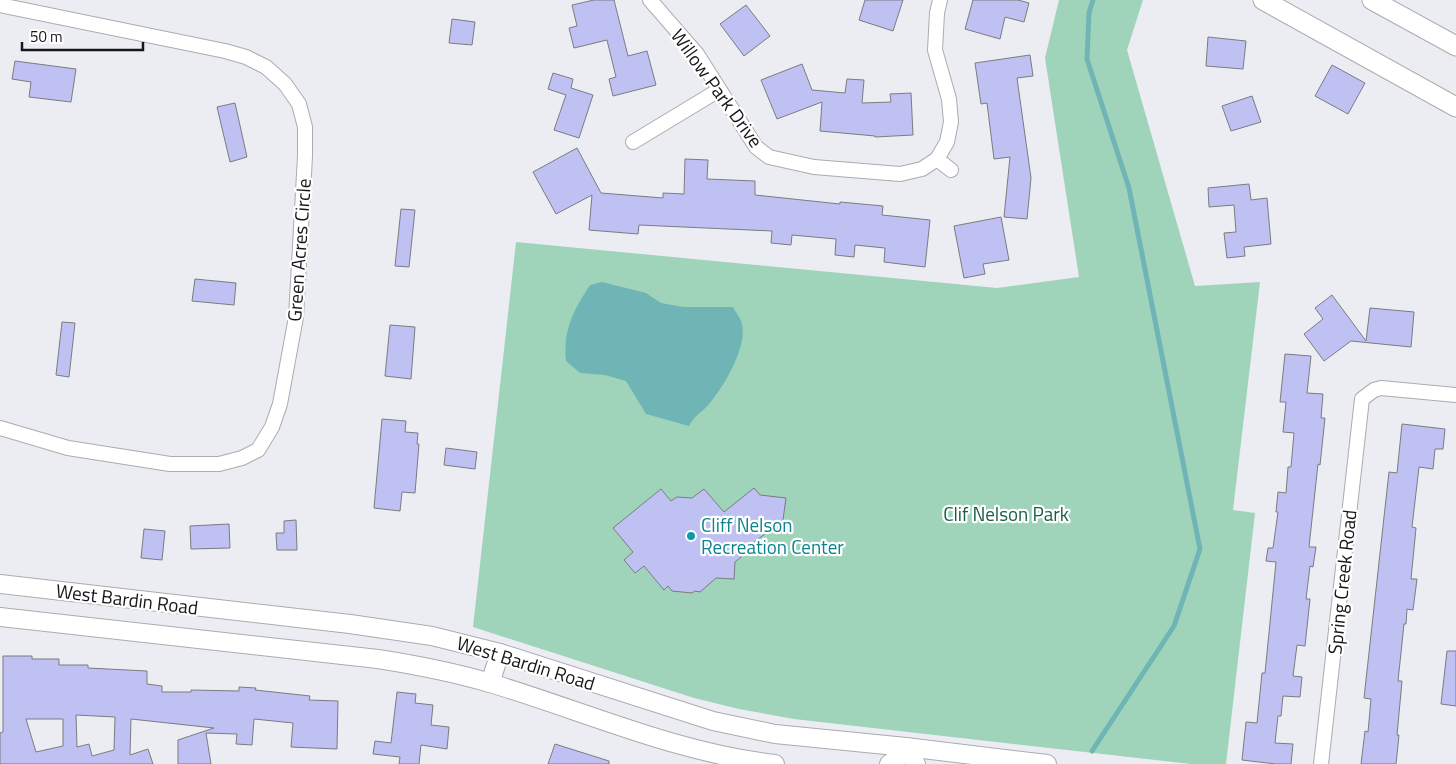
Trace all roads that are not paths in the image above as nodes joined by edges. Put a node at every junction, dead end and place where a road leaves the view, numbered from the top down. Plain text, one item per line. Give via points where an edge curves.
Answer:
1 (650, 0) edge
2 (940, 0) edge
3 (1263, 0) edge
4 (1372, 0) edge
5 (0, 6) edge
6 (1456, 46) edge
7 (719, 90) junction
8 (1456, 108) edge
9 (633, 142) dead end
10 (937, 158) junction
11 (950, 170) dead end
12 (1456, 395) edge
13 (0, 428) edge
14 (0, 584) edge
15 (0, 617) edge
16 (500, 653) junction
17 (490, 683) junction
18 (906, 747) junction
19 (1041, 763) edge
20 (775, 764) edge
21 (890, 764) edge
22 (916, 764) edge
23 (1047, 764) edge
24 (1321, 764) edge

1 - 7 street, Willow Park Drive via 697,54
2 - 10 street via 935,50 949,99 951,122 947,142
3 - 8 main road
4 - 6 main road
5 - 13 street, Green Acres Circle via 246,57 266,67 285,84 299,104 305,127 296,317 280,404 272,427 258,450 219,464 170,464 68,448
7 - 9 street
7 - 10 street, Willow Park Drive via 756,147 769,157 814,168 900,174 922,169
10 - 11 street
12 - 24 street, Spring Creek Road via 1381,388 1362,399
14 - 16 street, West Bardin Road via 350,624 432,636
15 - 17 street, West Bardin Road via 378,659 438,669
16 - 17 street
16 - 18 street, West Bardin Road via 713,721 775,734
17 - 20 street, West Bardin Road via 706,752
18 - 19 street, West Bardin Road
18 - 21 street
18 - 22 street
19 - 23 street, West Bardin Road

